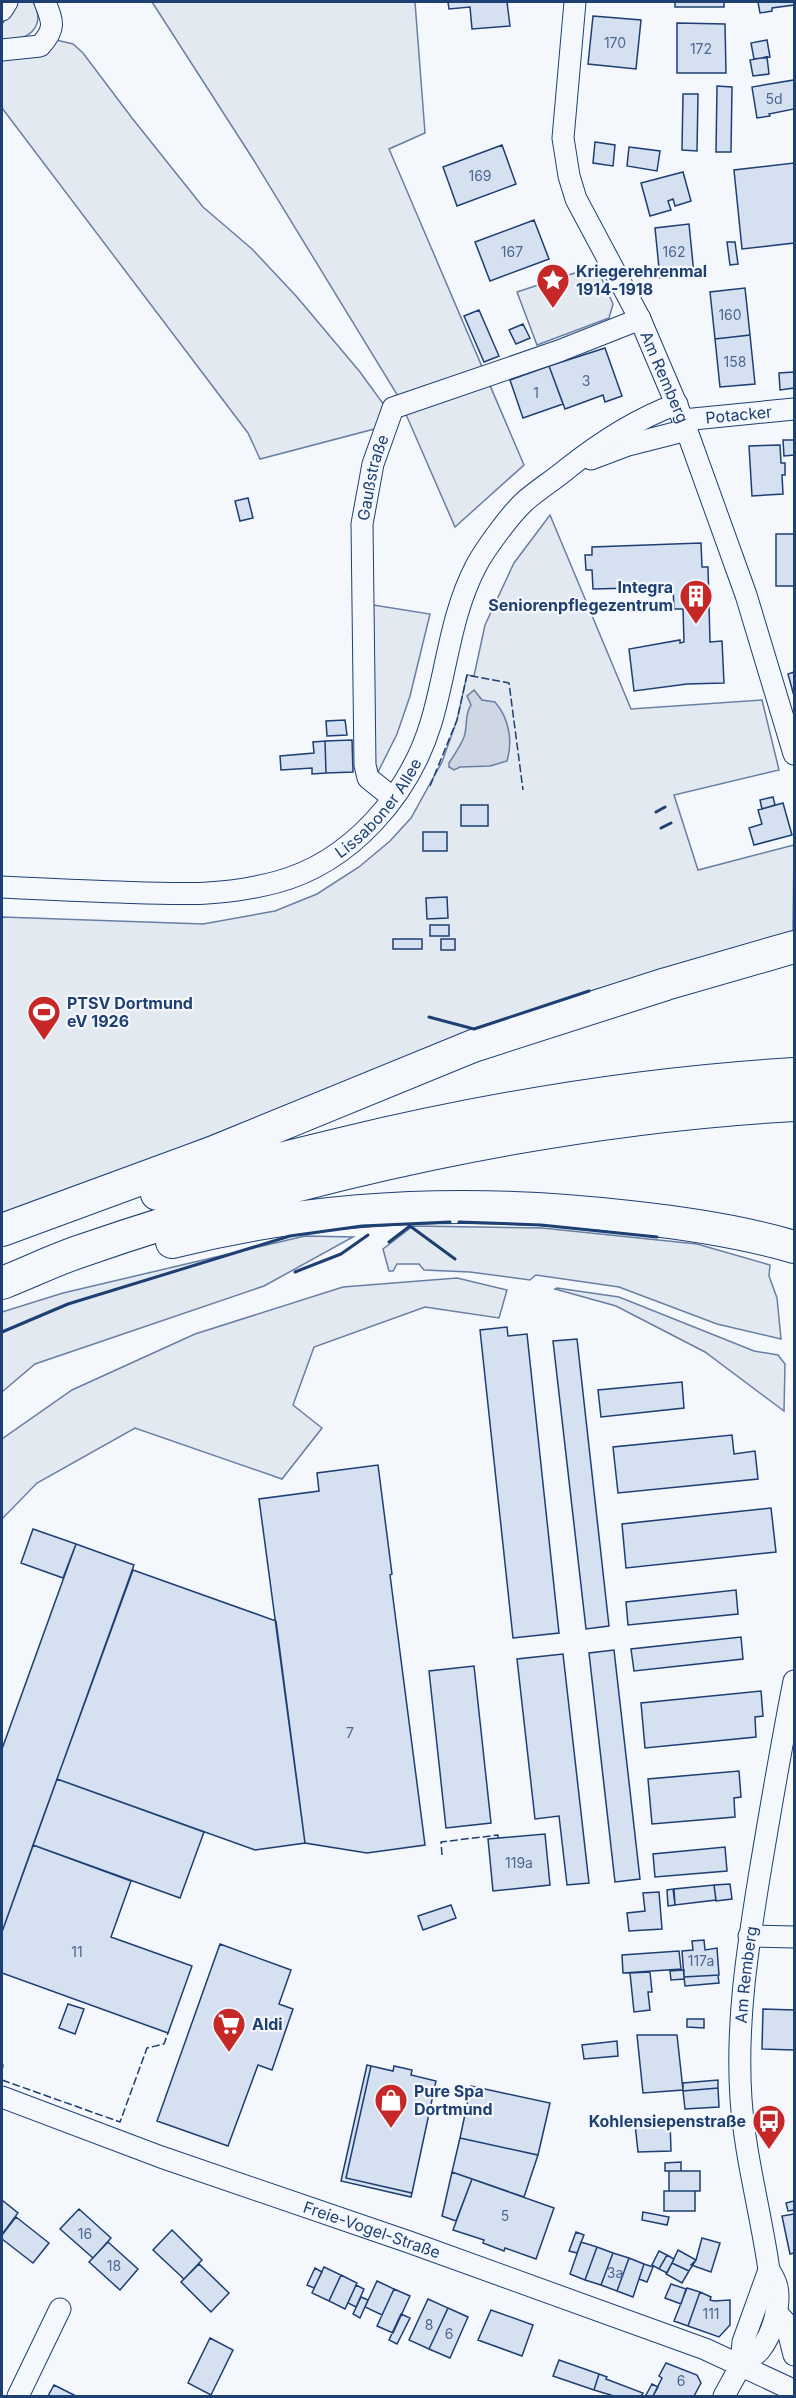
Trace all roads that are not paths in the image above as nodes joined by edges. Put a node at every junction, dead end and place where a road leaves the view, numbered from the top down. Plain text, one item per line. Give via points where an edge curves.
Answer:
1 (7, 2) edge
2 (45, 2) edge
3 (575, 2) edge
4 (2, 10) edge
5 (2, 50) edge
6 (640, 319) junction
7 (795, 410) edge
8 (682, 418) junction
9 (571, 466) junction
10 (795, 754) edge
11 (393, 798) junction
12 (2, 888) edge
13 (795, 947) edge
14 (786, 1075) edge
15 (787, 1106) edge
16 (2, 1230) edge
17 (2, 1245) edge
18 (795, 1247) edge
19 (3, 1283) edge
20 (795, 1681) edge
21 (749, 1936) junction
22 (795, 1937) edge
23 (2, 2097) edge
24 (769, 2270) junction
25 (60, 2309) dead end
26 (776, 2312) junction
27 (795, 2355) edge
28 (741, 2365) junction
29 (795, 2395) edge
30 (18, 2397) edge
31 (724, 2397) edge

1 - 4 street
2 - 5 street via 52,19 51,35 40,46
3 - 6 street, Am Remberg via 564,113 566,158 576,199
6 - 8 street, Am Remberg
6 - 11 street, Gaußstraße via 393,408 373,464 362,524 365,765 368,778
7 - 8 street, Potacker
8 - 9 street, Lissaboner Allee via 628,445
8 - 9 street, Lissaboner Allee via 651,413 611,435
8 - 10 street, Am Remberg via 746,595
9 - 11 street, Lissaboner Allee via 523,503 477,564 451,630 430,725 419,755
11 - 12 street, Lissaboner Allee via 366,831 334,854 312,868 268,884 198,895
13 - 16 highway via 473,1046 214,1152
14 - 17 highway via 602,1094 388,1133 181,1186
15 - 19 highway via 654,1118 498,1141 357,1171 193,1215 79,1251
18 - 19 highway via 712,1227 608,1214 542,1208 416,1207 292,1217 232,1228 75,1269
20 - 21 street, Am Remberg
21 - 22 street
21 - 24 street, Am Remberg via 741,1996 741,2099
23 - 28 street, Freie-Vogel-Straße
24 - 26 street, Am Remberg via 777,2284
24 - 28 street, Am Remberg via 743,2342
25 - 30 street
26 - 27 street via 786,2323
26 - 28 street, Am Remberg via 770,2334 759,2351
28 - 29 street via 791,2389
28 - 31 street

